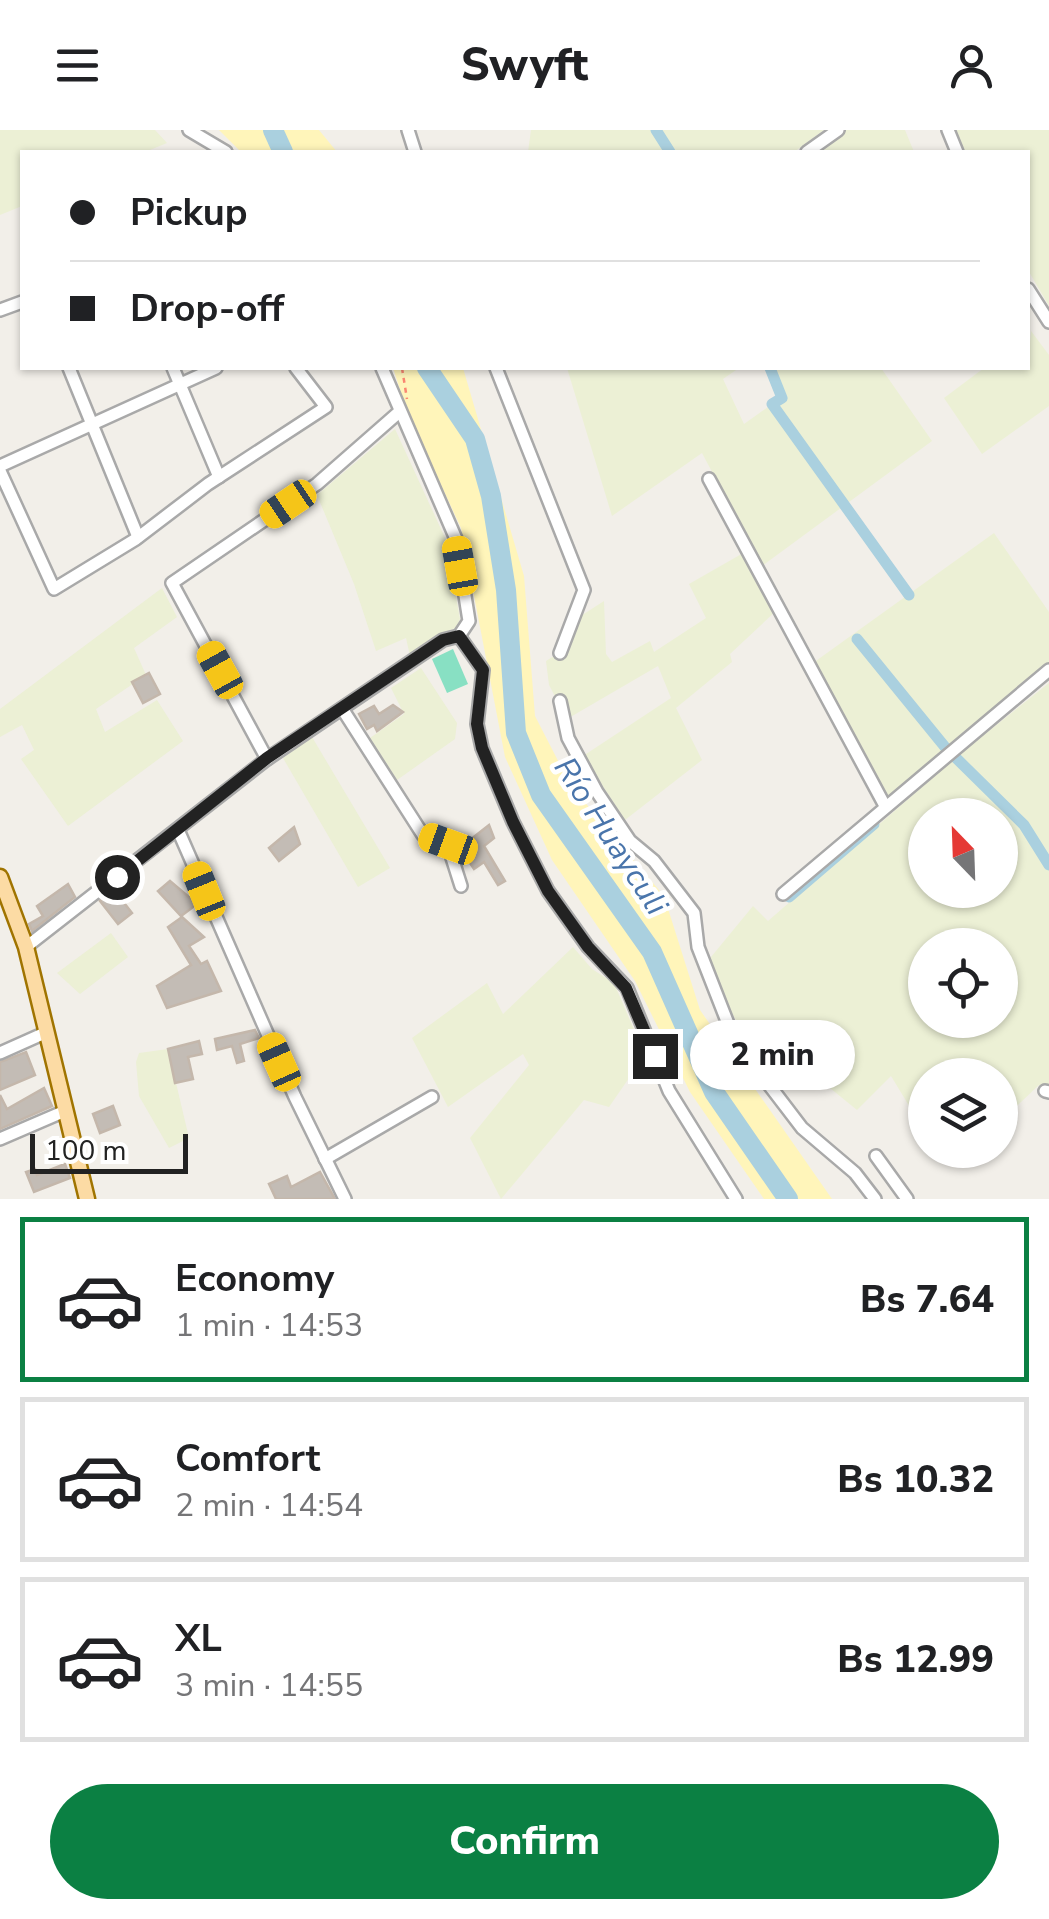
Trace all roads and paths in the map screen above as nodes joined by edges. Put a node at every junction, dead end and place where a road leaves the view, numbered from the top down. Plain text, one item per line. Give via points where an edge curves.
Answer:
1 (189, 130) edge
2 (838, 130) edge
3 (223, 150) edge
4 (810, 150) edge
5 (1030, 292) edge
6 (1049, 322) edge
7 (70, 370) edge
8 (174, 370) edge
9 (212, 370) edge
10 (298, 370) edge
11 (383, 370) edge
12 (497, 370) edge
13 (180, 384) junction
14 (398, 413) junction
15 (92, 424) junction
16 (0, 468) edge
17 (220, 478) junction
18 (710, 478) dead end
19 (138, 537) junction
20 (459, 636) junction
21 (560, 654) dead end
22 (1049, 670) edge
23 (560, 700) dead end
24 (343, 710) junction
25 (267, 758) junction
26 (884, 804) junction
27 (178, 830) junction
28 (0, 877) edge
29 (462, 886) dead end
30 (783, 894) dead end
31 (26, 947) junction
32 (47, 1032) junction
33 (0, 1052) edge
34 (432, 1096) dead end
35 (65, 1111) junction
36 (0, 1140) edge
37 (876, 1156) dead end
38 (326, 1159) junction
39 (87, 1199) edge
40 (345, 1199) edge
41 (736, 1199) edge
42 (875, 1199) edge
43 (906, 1199) edge

1 - 3 street
2 - 4 street
5 - 6 street
7 - 15 street
8 - 13 street
9 - 13 street
10 - 17 street via 326,407
11 - 14 street
12 - 21 street via 584,590
13 - 15 street
13 - 17 street
14 - 20 street via 456,539 469,621
14 - 25 street via 317,484 172,582
15 - 16 street
15 - 19 street
16 - 19 street via 54,589
17 - 19 street
18 - 26 street
20 - 24 street via 443,640
20 - 41 street via 483,670 477,724 513,822 548,891 626,988 670,1091
22 - 26 street
23 - 42 street via 568,738 598,792 630,841 694,914 698,948 734,1039 802,1128
24 - 25 street
24 - 29 street via 423,835 448,844
25 - 27 street
26 - 30 street
27 - 31 street
27 - 38 street
28 - 31 main road
31 - 32 main road
32 - 33 street
32 - 35 main road
34 - 38 street
35 - 36 street
35 - 39 main road
37 - 43 street
38 - 40 street

